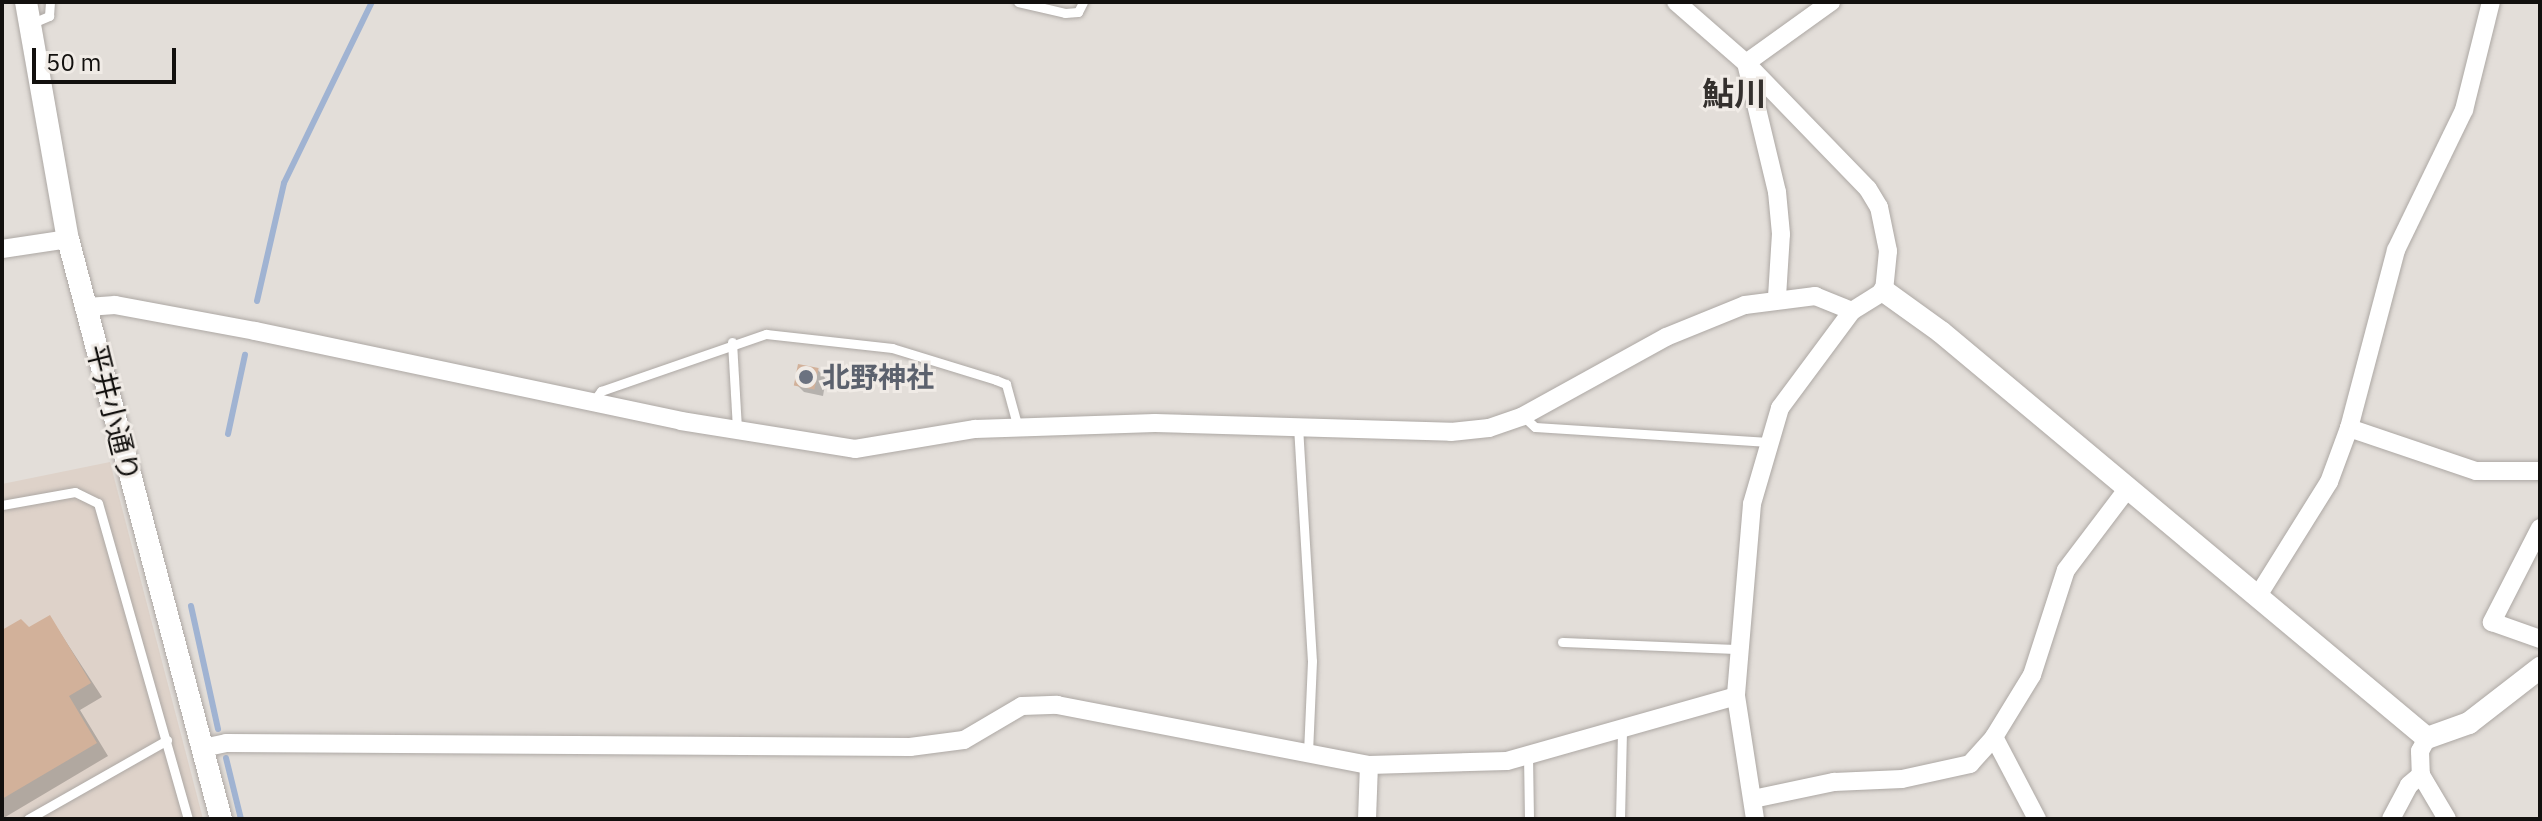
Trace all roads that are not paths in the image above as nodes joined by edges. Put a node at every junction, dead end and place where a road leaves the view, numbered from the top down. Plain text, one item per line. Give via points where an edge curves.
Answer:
1 (50, 2) edge
2 (1018, 2) edge
3 (1083, 2) edge
4 (1676, 2) edge
5 (1831, 2) edge
6 (2491, 2) edge
7 (28, 13) edge
8 (1746, 63) junction
9 (68, 239) junction
10 (2, 249) edge
11 (1884, 291) junction
12 (1777, 297) junction
13 (87, 307) junction
14 (1852, 311) junction
15 (732, 342) junction
16 (593, 402) junction
17 (1523, 416) junction
18 (1298, 426) junction
19 (1018, 428) junction
20 (2349, 428) junction
21 (737, 430) junction
22 (1769, 442) junction
23 (2540, 471) edge
24 (2128, 488) junction
25 (2, 505) edge
26 (2540, 528) edge
27 (2259, 594) junction
28 (2540, 639) edge
29 (1562, 642) dead end
30 (1737, 649) junction
31 (2540, 668) edge
32 (1736, 696) junction
33 (1622, 729) junction
34 (1994, 737) junction
35 (2427, 738) junction
36 (167, 740) junction
37 (203, 748) junction
38 (1308, 753) junction
39 (1528, 755) junction
40 (1369, 765) junction
41 (2421, 775) junction
42 (1753, 799) junction
43 (28, 819) edge
44 (188, 819) edge
45 (221, 819) edge
46 (1367, 819) edge
47 (1529, 819) edge
48 (1620, 819) edge
49 (1755, 819) edge
50 (2037, 819) edge
51 (2391, 819) edge
52 (2447, 819) edge

1 - 7 lane via 49,16
2 - 3 lane via 1065,13 1078,12
4 - 8 street
5 - 8 street
6 - 20 street via 2464,110 2396,250
7 - 9 street, 平井小通り
8 - 11 street via 1868,189 1879,207 1888,251
8 - 12 street via 1777,192
9 - 10 street
9 - 13 street, 平井小通り
11 - 14 street
11 - 24 street
12 - 14 street via 1815,296
12 - 17 street via 1666,337
13 - 16 street via 115,305 255,331
13 - 37 street, 平井小通り
14 - 22 street via 1780,408
15 - 16 lane via 601,391
15 - 19 lane via 766,334 892,348 1006,384
15 - 21 lane
16 - 21 street
17 - 18 street via 1489,428 1451,432
17 - 22 lane via 1535,427
18 - 19 street via 1155,423
18 - 38 lane via 1312,661
19 - 21 street via 975,429 855,449
20 - 23 street via 2476,471
20 - 27 street via 2329,482
22 - 30 street via 1752,504
24 - 27 street
24 - 34 street via 2066,570 2032,675
25 - 36 lane via 75,492 98,503
26 - 28 street via 2492,622
27 - 35 street
29 - 30 lane
30 - 32 street
31 - 35 street via 2469,723
32 - 33 street
32 - 42 street
33 - 39 street
33 - 48 lane
34 - 42 street via 1970,764
34 - 50 street
35 - 41 street via 2420,751
36 - 43 lane
36 - 44 lane
37 - 38 street via 226,743 910,747 964,740 1022,706 1057,705
37 - 45 street, 平井小通り
38 - 40 street
39 - 40 street via 1507,761
39 - 47 lane
40 - 46 street
41 - 51 street via 2409,785
41 - 52 street
42 - 49 street

